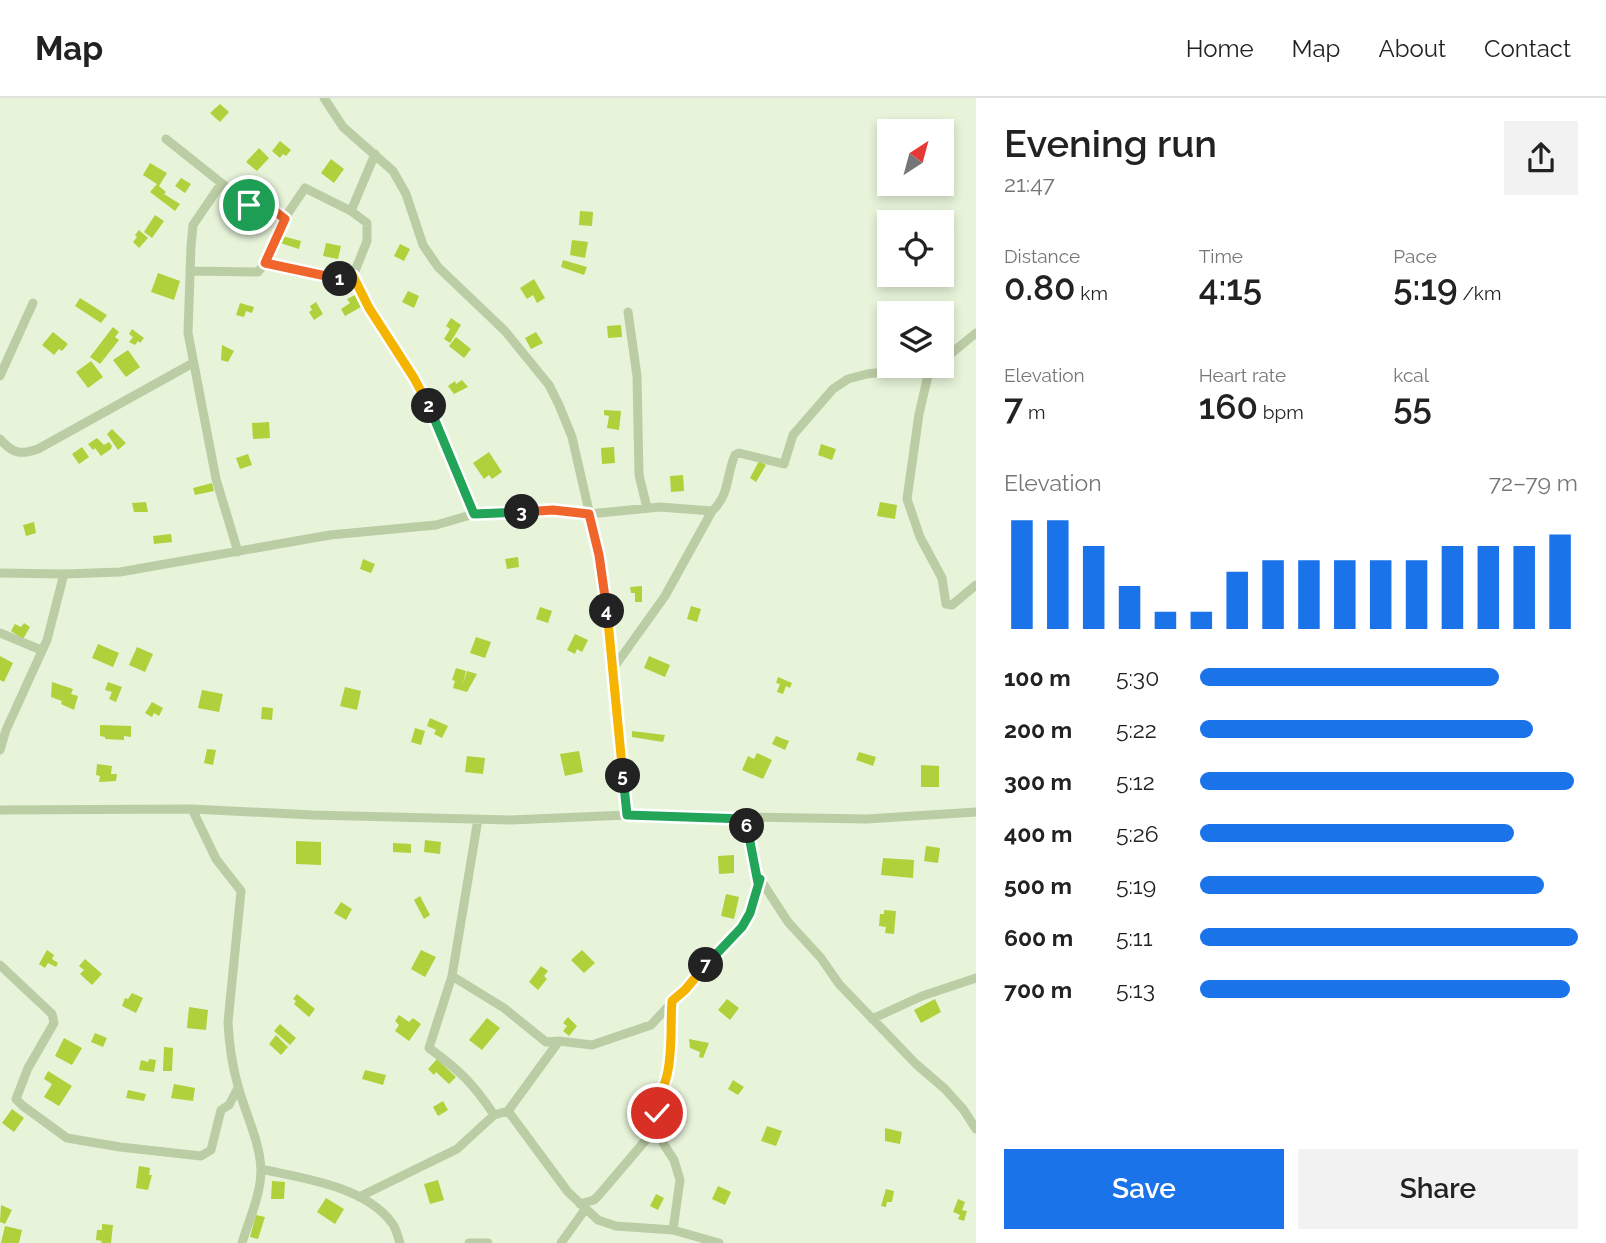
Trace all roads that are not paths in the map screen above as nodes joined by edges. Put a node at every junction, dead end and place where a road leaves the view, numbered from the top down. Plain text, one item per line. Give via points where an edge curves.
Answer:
1 (324, 98) edge
2 (166, 139) dead end
3 (375, 154) junction
4 (221, 184) junction
5 (351, 211) junction
6 (285, 219) junction
7 (265, 263) junction
8 (190, 271) junction
9 (353, 276) junction
10 (33, 303) dead end
11 (628, 312) dead end
12 (976, 333) edge
13 (954, 351) edge
14 (193, 363) junction
15 (877, 372) edge
16 (0, 376) edge
17 (928, 378) edge
18 (0, 439) edge
19 (647, 508) junction
20 (712, 511) junction
21 (474, 514) junction
22 (589, 514) junction
23 (237, 552) junction
24 (0, 573) edge
25 (64, 574) junction
26 (976, 585) edge
27 (0, 633) edge
28 (41, 650) junction
29 (612, 670) junction
30 (0, 750) edge
31 (192, 809) junction
32 (0, 810) edge
33 (976, 812) edge
34 (627, 815) junction
35 (478, 819) junction
36 (745, 819) junction
37 (760, 879) junction
38 (0, 965) edge
39 (453, 976) junction
40 (976, 978) edge
41 (672, 1001) junction
42 (872, 1018) junction
43 (559, 1041) junction
44 (238, 1088) junction
45 (244, 1104) junction
46 (229, 1105) junction
47 (508, 1111) junction
48 (657, 1113) junction
49 (494, 1115) junction
50 (976, 1129) edge
51 (261, 1169) junction
52 (359, 1197) junction
53 (583, 1206) junction
54 (673, 1230) junction
55 (242, 1243) edge
56 (400, 1243) edge
57 (469, 1243) edge
58 (488, 1243) edge
59 (561, 1243) edge
60 (719, 1243) edge

1 - 3 street via 343,128
2 - 4 street
3 - 5 street
3 - 22 street via 393,171 406,194 423,244 438,267 505,331 549,385 572,437
4 - 6 street via 249,205 267,205
4 - 8 street via 194,225
5 - 6 street via 305,188
5 - 9 street via 367,223 368,234
6 - 7 street
7 - 8 street via 253,273
7 - 9 street via 345,281
8 - 14 street via 188,332
9 - 21 street via 424,395
10 - 16 street
11 - 19 street via 637,376 639,475
12 - 13 street
14 - 18 street via 38,449 15,452
14 - 23 street via 216,479
15 - 20 street via 849,379 833,389 793,435 785,463 735,454 727,490
17 - 26 street via 907,499 942,578 946,604 952,605
19 - 20 street
19 - 22 street
20 - 29 street via 665,596
21 - 22 street via 553,510
21 - 23 street via 436,525 330,535
22 - 29 street via 599,555
23 - 25 street via 120,572
24 - 25 street
25 - 28 street
27 - 28 street
28 - 30 street
29 - 34 street
31 - 32 street
31 - 35 street
31 - 44 street via 216,859 241,891 228,1022
33 - 36 street via 867,820
34 - 35 street
34 - 36 street
35 - 39 street
36 - 37 street via 758,883
37 - 41 street via 742,927
37 - 42 street via 788,922
38 - 46 street via 52,1014 54,1023 16,1099 58,1134 201,1156 211,1150 221,1110
39 - 43 street via 546,1042
39 - 49 street via 429,1048 477,1088
40 - 42 street
41 - 43 street via 643,1029 592,1045
41 - 48 street via 672,1044
42 - 50 street via 945,1089
43 - 47 street
44 - 45 street
44 - 46 street
45 - 46 street
45 - 51 street
47 - 49 street
47 - 53 street
48 - 53 street via 656,1128 594,1200
48 - 54 street via 663,1143 680,1180
49 - 52 street via 457,1149
51 - 52 street via 326,1183
51 - 55 street
52 - 56 street via 393,1224
53 - 54 street via 598,1220 616,1226
53 - 59 street
54 - 60 street
57 - 58 street

